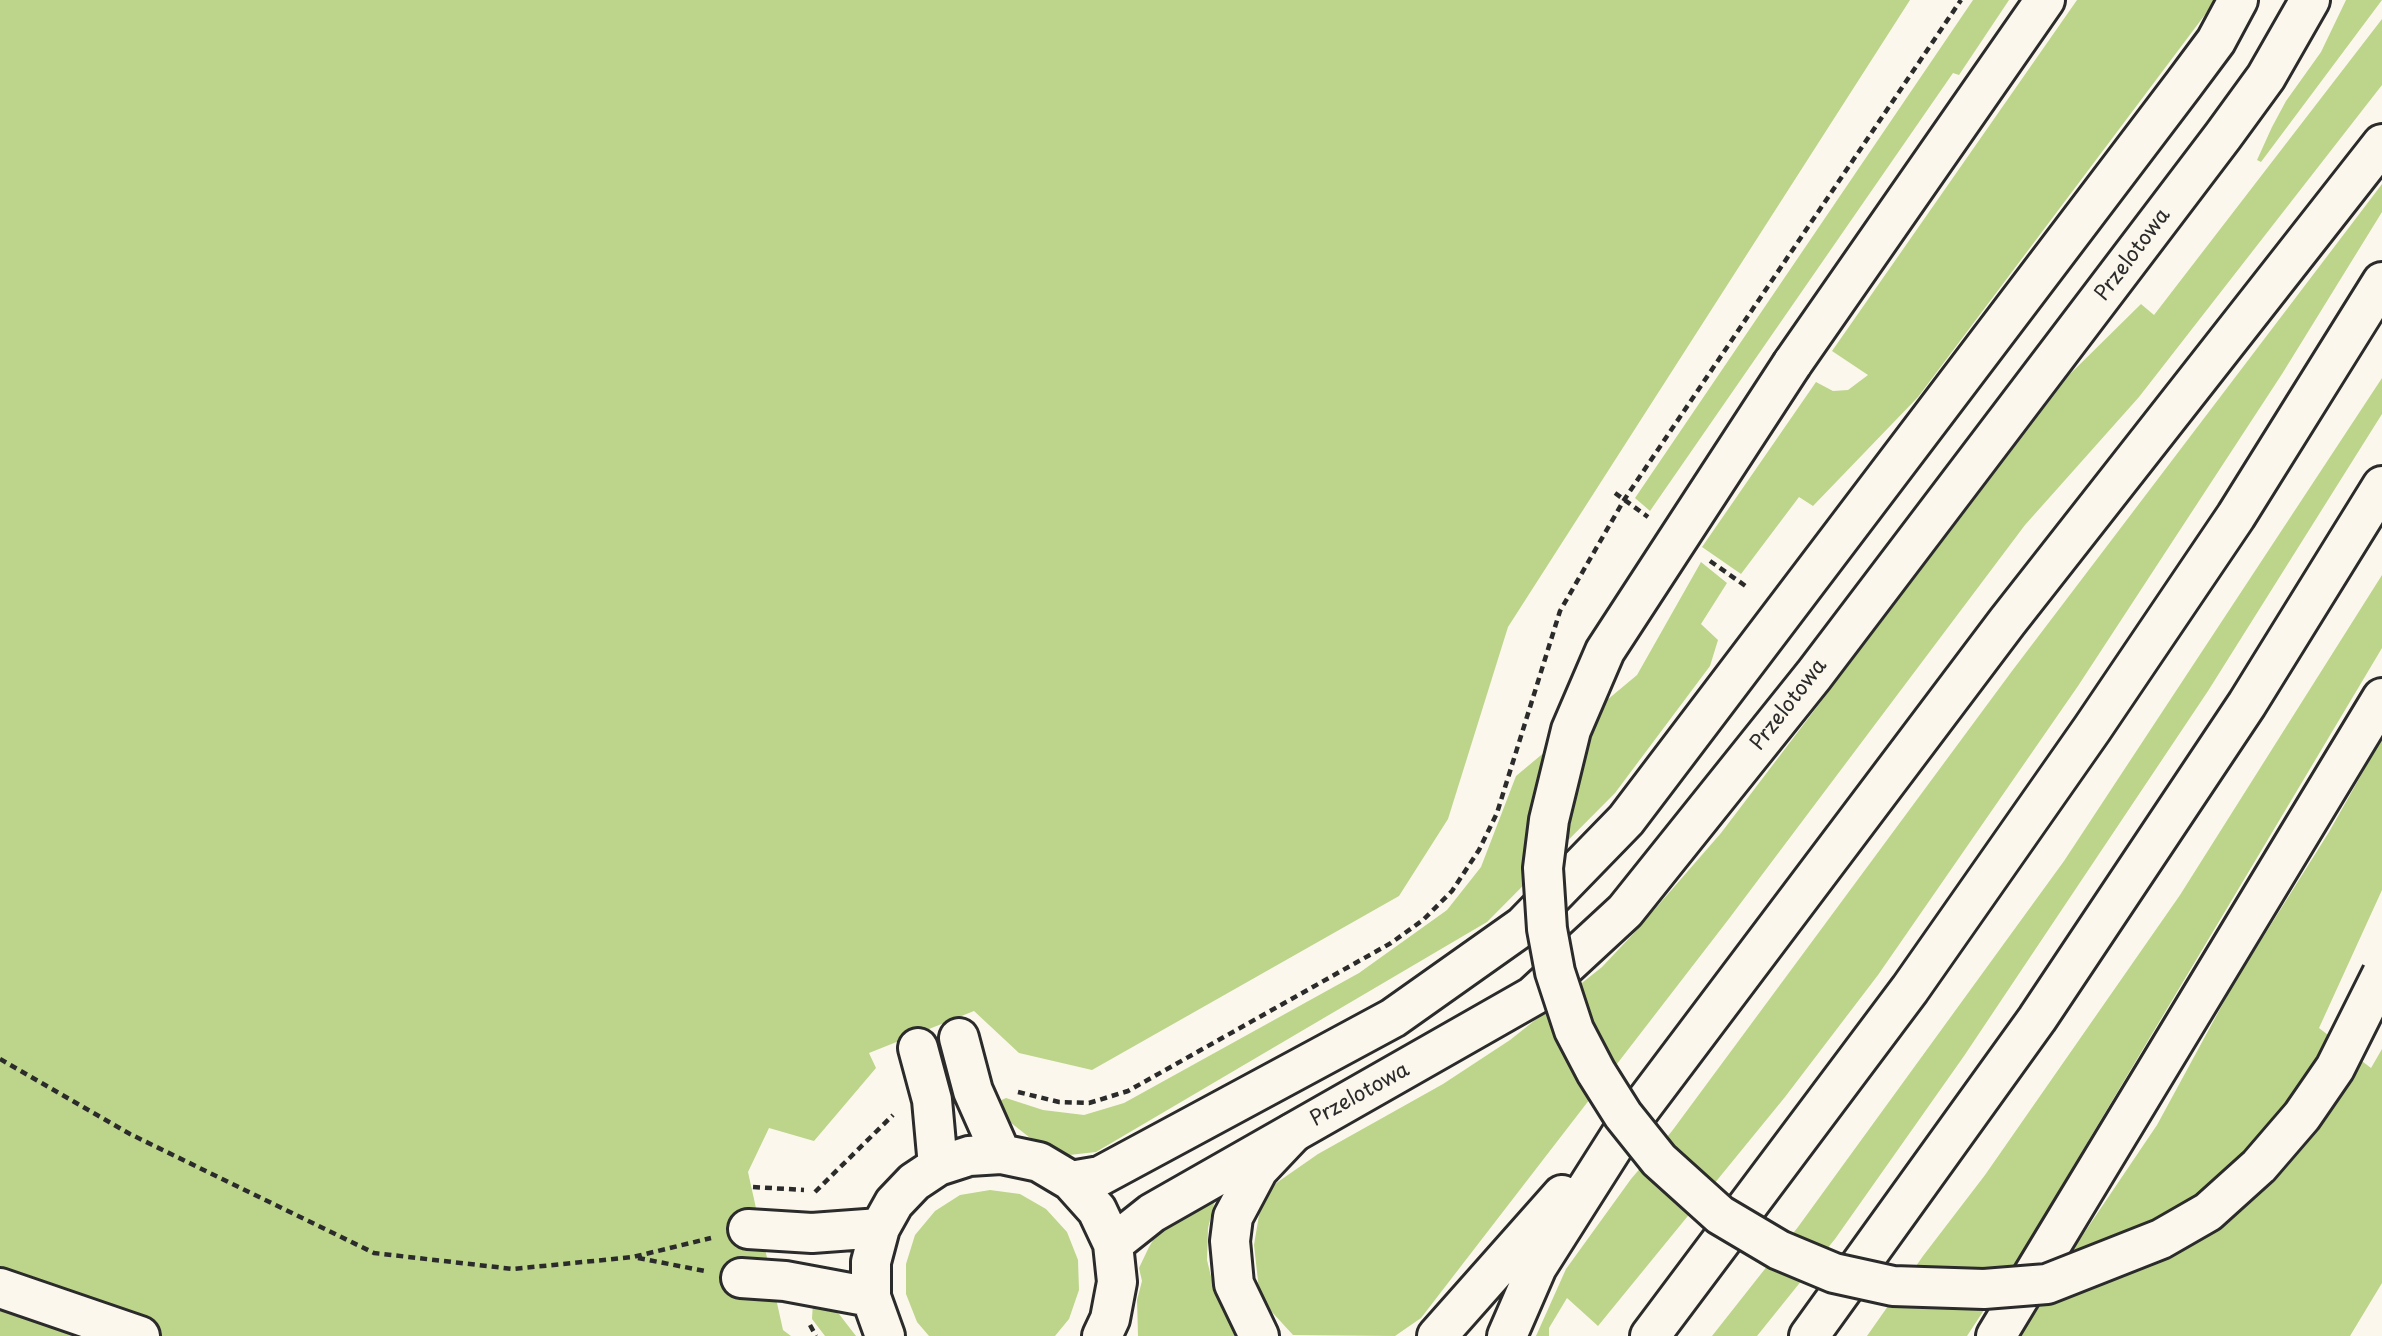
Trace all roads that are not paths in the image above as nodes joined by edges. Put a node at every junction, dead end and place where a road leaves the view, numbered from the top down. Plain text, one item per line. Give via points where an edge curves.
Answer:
1 (2045, 0) edge
2 (2238, 0) edge
3 (2310, 0) edge
4 (2382, 144) edge
5 (2382, 282) edge
6 (2382, 486) edge
7 (2382, 698) edge
8 (2382, 974) edge
9 (959, 1038) dead end
10 (918, 1048) dead end
11 (1293, 1133) junction
12 (1622, 1133) junction
13 (1002, 1154) junction
14 (938, 1166) junction
15 (1071, 1181) junction
16 (880, 1228) junction
17 (748, 1229) road end
18 (1113, 1244) junction
19 (741, 1278) road end
20 (0, 1288) edge
21 (871, 1297) junction
22 (1110, 1330) edge
23 (140, 1336) edge
24 (885, 1336) edge
25 (1259, 1336) edge
26 (1437, 1336) edge
27 (1507, 1336) edge
28 (1650, 1336) edge
29 (1809, 1336) edge
30 (1996, 1336) edge

1 - 8 main road, bridge via 1792,364 1605,651 1559,766 1543,868 1555,972 1574,1030 1623,1115 1659,1160 1720,1215 1779,1250 1834,1273 1893,1286 1984,1289 2047,1284 2161,1239 2208,1212 2259,1166 2302,1116 2335,1068
2 - 15 main road via 2216,41 1626,820 1523,926 1393,1018 1100,1176
3 - 11 main road, Przelotowa via 2266,77 2223,136 1814,675 1626,911 1533,996
4 - 12 main road via 2007,622
5 - 28 main road via 2236,516 2092,729 1910,989
6 - 29 main road via 2247,705 2037,1019
7 - 30 main road
9 - 13 main road via 973,1091
10 - 14 main road via 932,1101
11 - 18 main road, Przelotowa via 1152,1213
11 - 25 main road via 1258,1170 1233,1217 1234,1284
12 - 26 main road via 1528,1230
12 - 27 main road via 1537,1266
13 - 14 main road via 969,1156
13 - 15 main road via 1039,1162
14 - 16 main road via 894,1203
15 - 18 main road via 1097,1210
16 - 17 main road via 812,1233
16 - 21 main road via 871,1262
18 - 22 main road via 1117,1282
19 - 21 main road via 808,1284
20 - 23 main road
21 - 24 main road

